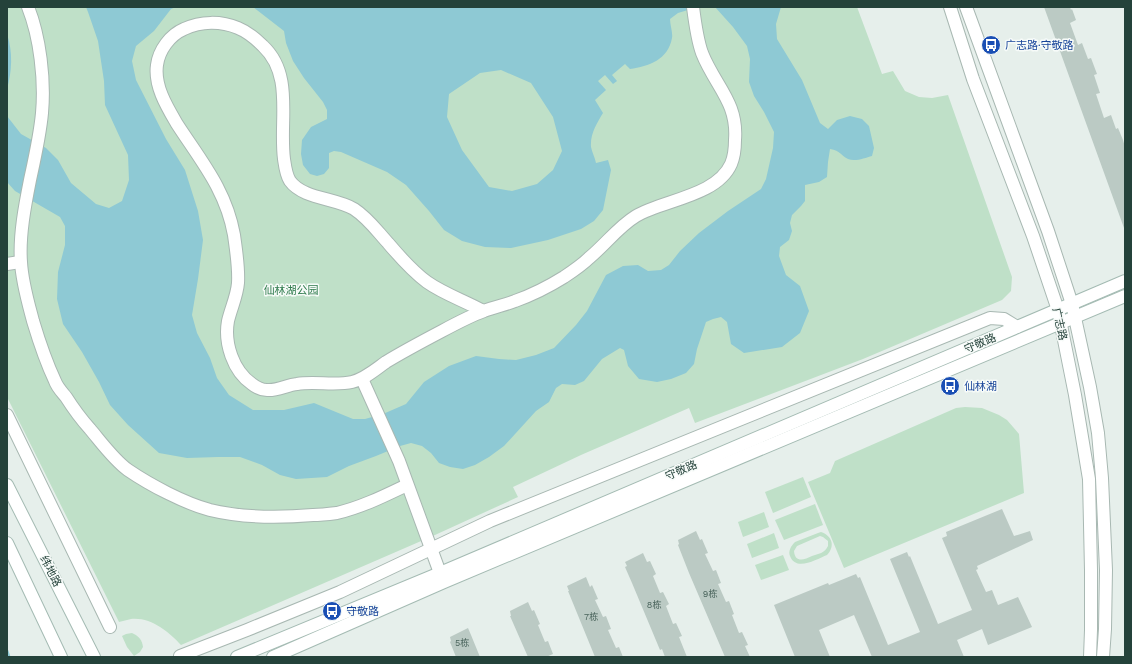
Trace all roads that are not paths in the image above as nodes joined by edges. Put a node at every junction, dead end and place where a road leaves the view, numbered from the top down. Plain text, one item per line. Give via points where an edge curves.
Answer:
1 (28, 7) edge
2 (694, 7) edge
3 (950, 7) edge
4 (966, 7) edge
5 (20, 262) junction
6 (7, 264) edge
7 (1125, 281) edge
8 (1125, 296) edge
9 (1072, 304) junction
10 (1058, 310) junction
11 (483, 311) junction
12 (1076, 317) junction
13 (1060, 323) junction
14 (1017, 327) junction
15 (362, 378) junction
16 (7, 415) edge
17 (7, 485) edge
18 (407, 485) junction
19 (7, 543) edge
20 (431, 549) junction
21 (440, 573) junction
22 (110, 627) dead end
23 (180, 656) dead end
24 (61, 657) edge
25 (94, 657) edge
26 (237, 657) edge
27 (272, 657) edge
28 (1090, 657) edge
29 (1103, 657) edge

1 - 5 street via 40,48 43,86 39,137 24,206
2 - 11 street via 698,40 703,56 734,115 736,135 730,166 713,184 682,199 642,212 624,223 590,257 546,288
3 - 10 street, 广志路
4 - 9 street, 广志路
5 - 6 street
5 - 18 street via 36,332 55,383 106,448 127,469 151,484 210,510 261,517 336,513 355,508
7 - 9 street, 守敬路
8 - 12 street, 守敬路
9 - 10 street, 守敬路
9 - 12 street, 广志路
10 - 13 street, 广志路
10 - 14 street, 守敬路
11 - 15 street via 409,348
11 - 15 street via 427,282 371,222 350,206 305,192 291,183 284,165 282,79 271,53 258,41 246,31 214,23 202,23 178,31 162,49 156,70 157,78 169,110 211,174 228,211 233,232 238,283 227,324 230,351 235,364 250,383 260,389 269,390 304,383 350,383
12 - 13 street, 守敬路
12 - 29 street, 广志路 via 1098,433 1102,478 1106,570
13 - 27 street, 守敬路
13 - 28 street, 广志路 via 1089,479
14 - 20 street via 1004,319 990,318 490,521
14 - 21 street, 守敬路
15 - 18 street
16 - 22 street
17 - 25 street, 纬地路
18 - 20 street
19 - 24 street
20 - 21 street
20 - 23 street via 340,592
21 - 26 street, 守敬路

